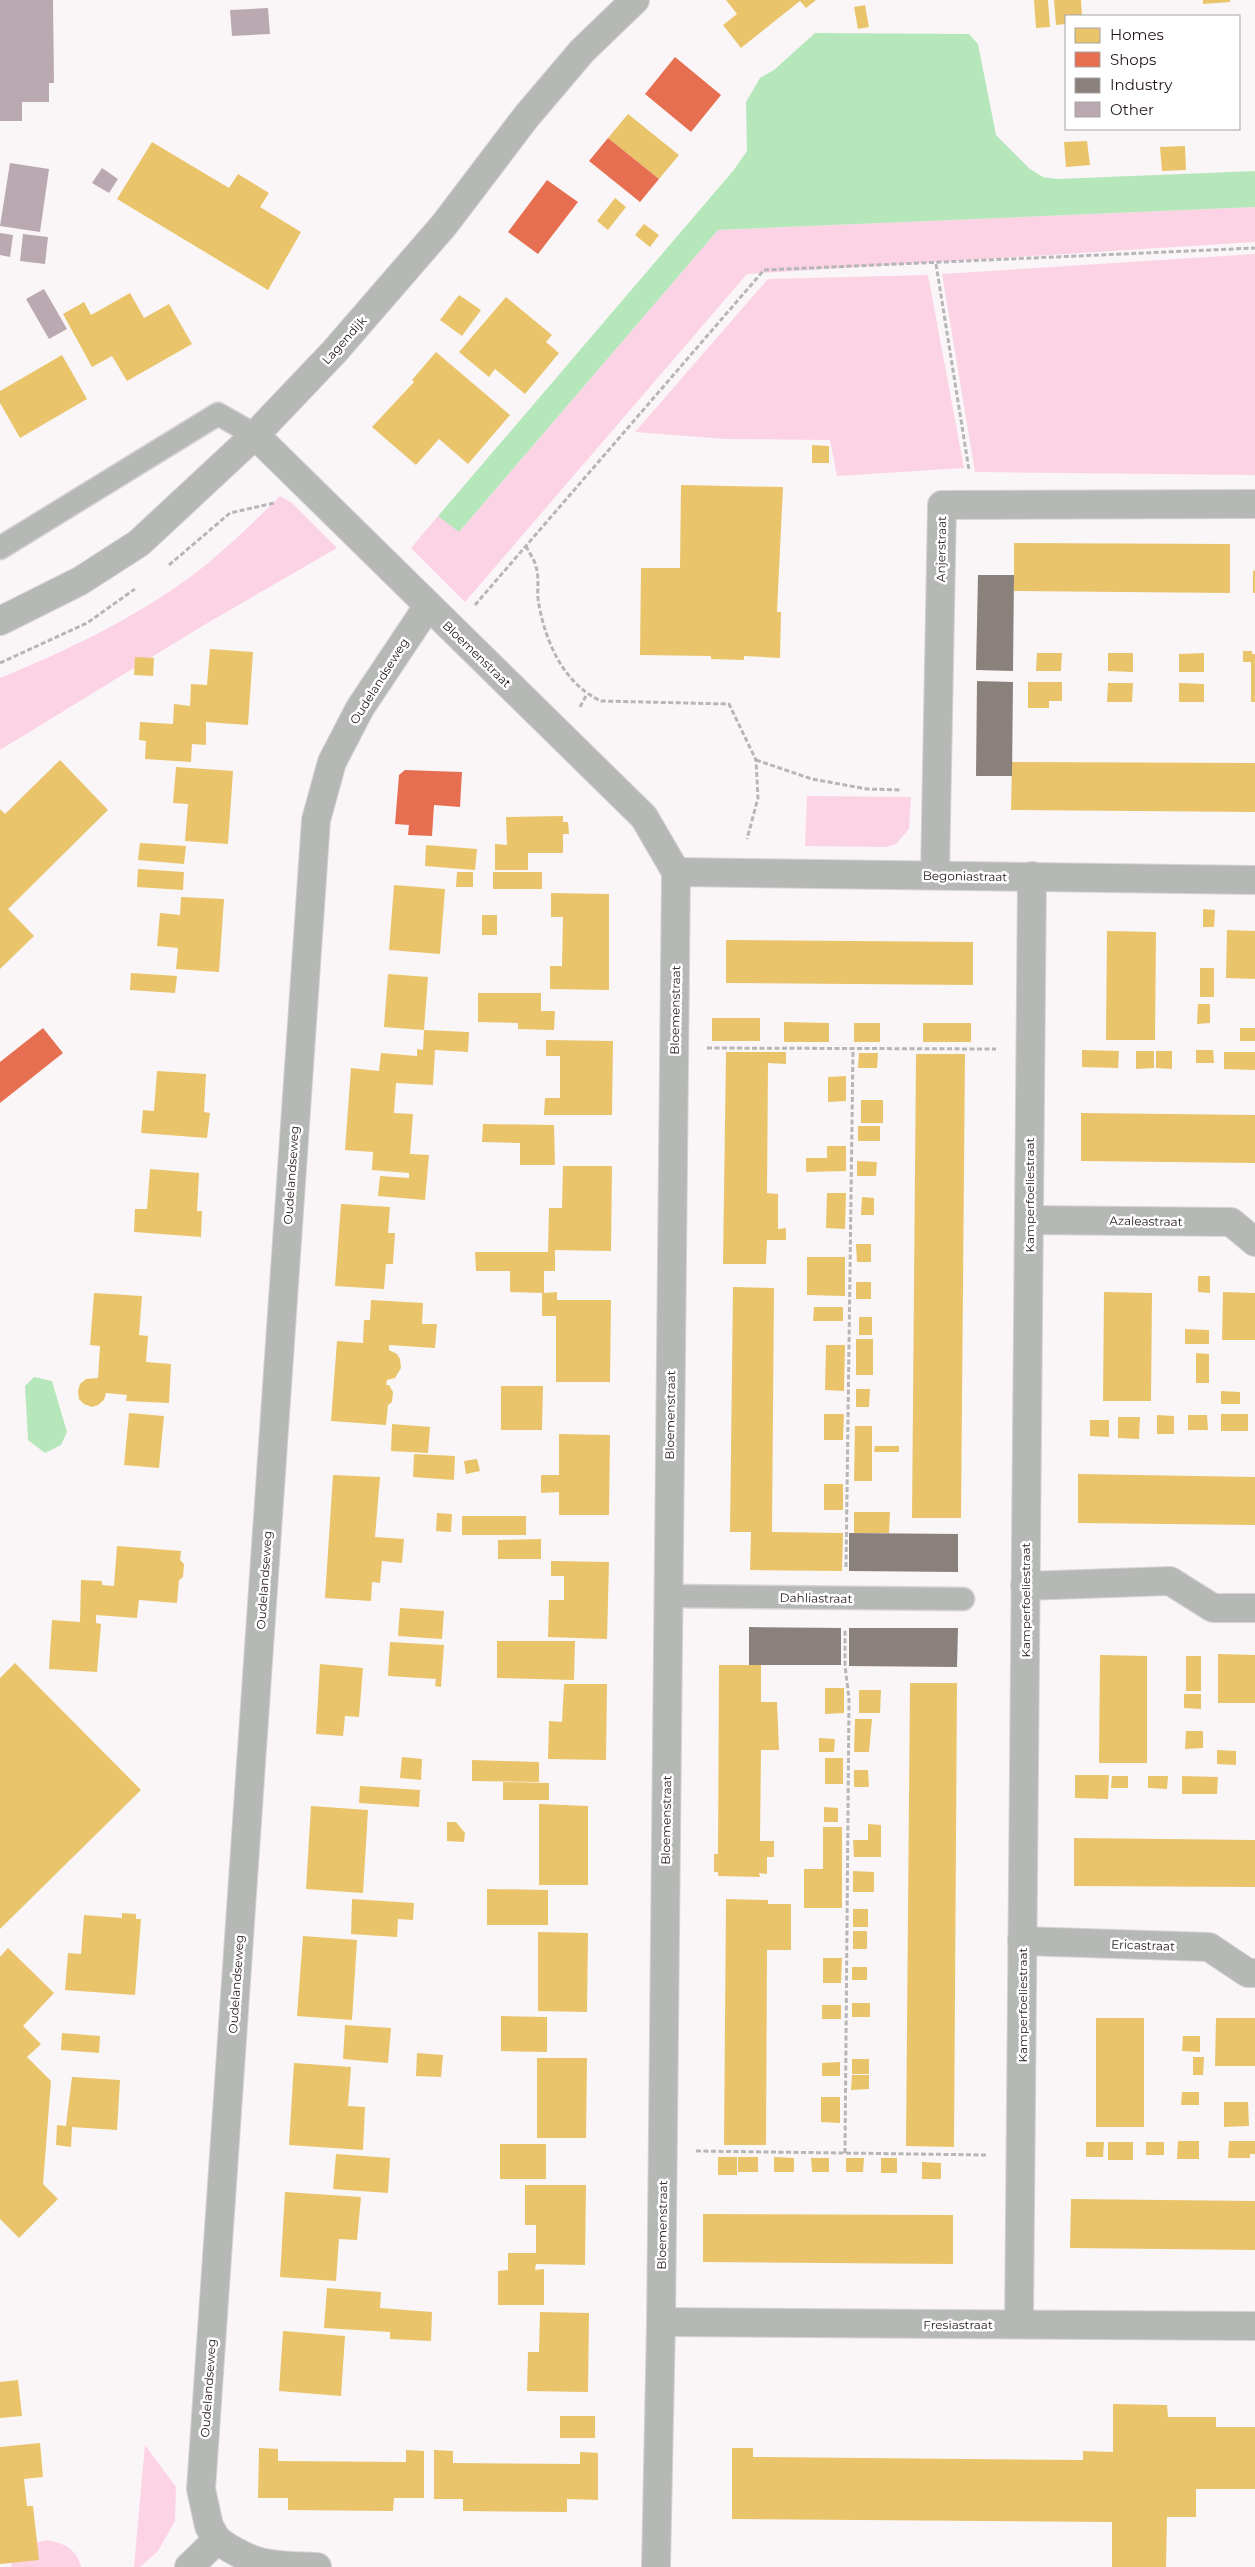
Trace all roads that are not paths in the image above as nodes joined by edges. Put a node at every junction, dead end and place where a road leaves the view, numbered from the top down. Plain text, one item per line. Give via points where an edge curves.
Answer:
1 (635, 0) edge
2 (255, 435) junction
3 (1255, 504) edge
4 (0, 548) edge
5 (428, 606) junction
6 (0, 621) edge
7 (676, 872) junction
8 (935, 875) junction
9 (1032, 876) junction
10 (1255, 880) edge
11 (1029, 1220) junction
12 (1255, 1242) edge
13 (1025, 1586) junction
14 (668, 1596) junction
15 (963, 1598) dead end
16 (1255, 1608) edge
17 (1022, 1940) junction
18 (1255, 1973) edge
19 (661, 2322) junction
20 (1019, 2324) junction
21 (1255, 2326) edge
22 (217, 2540) junction
23 (189, 2567) edge
24 (317, 2567) edge
25 (656, 2567) edge

1 - 2 street, Lagendijk via 582,51 526,117 444,225 334,352
2 - 4 lane via 218,414
2 - 5 street, Bloemenstraat
2 - 6 street, Lagendijk via 139,543 80,581
3 - 8 street, Anjerstraat via 942,505
5 - 7 street, Bloemenstraat via 644,817
5 - 22 street, Oudelandseweg via 360,708 332,762 316,820 201,2489 209,2526
7 - 8 street, Begoniastraat
7 - 14 street, Bloemenstraat
8 - 9 street, Begoniastraat
9 - 10 street, Begoniastraat
9 - 11 street, Kamperfoeliestraat
11 - 12 street, Azaleastraat via 1231,1222
11 - 13 street, Kamperfoeliestraat
13 - 16 street via 1170,1581 1213,1608
13 - 17 street, Kamperfoeliestraat
14 - 15 lane, Dahliastraat
14 - 19 street, Bloemenstraat
17 - 18 street, Ericastraat via 1209,1947 1248,1973
17 - 20 street, Kamperfoeliestraat
19 - 20 street, Fresiastraat
19 - 25 street, Bloemenstraat
20 - 21 street, Fresiastraat
22 - 23 street
22 - 24 street via 236,2554 260,2564

